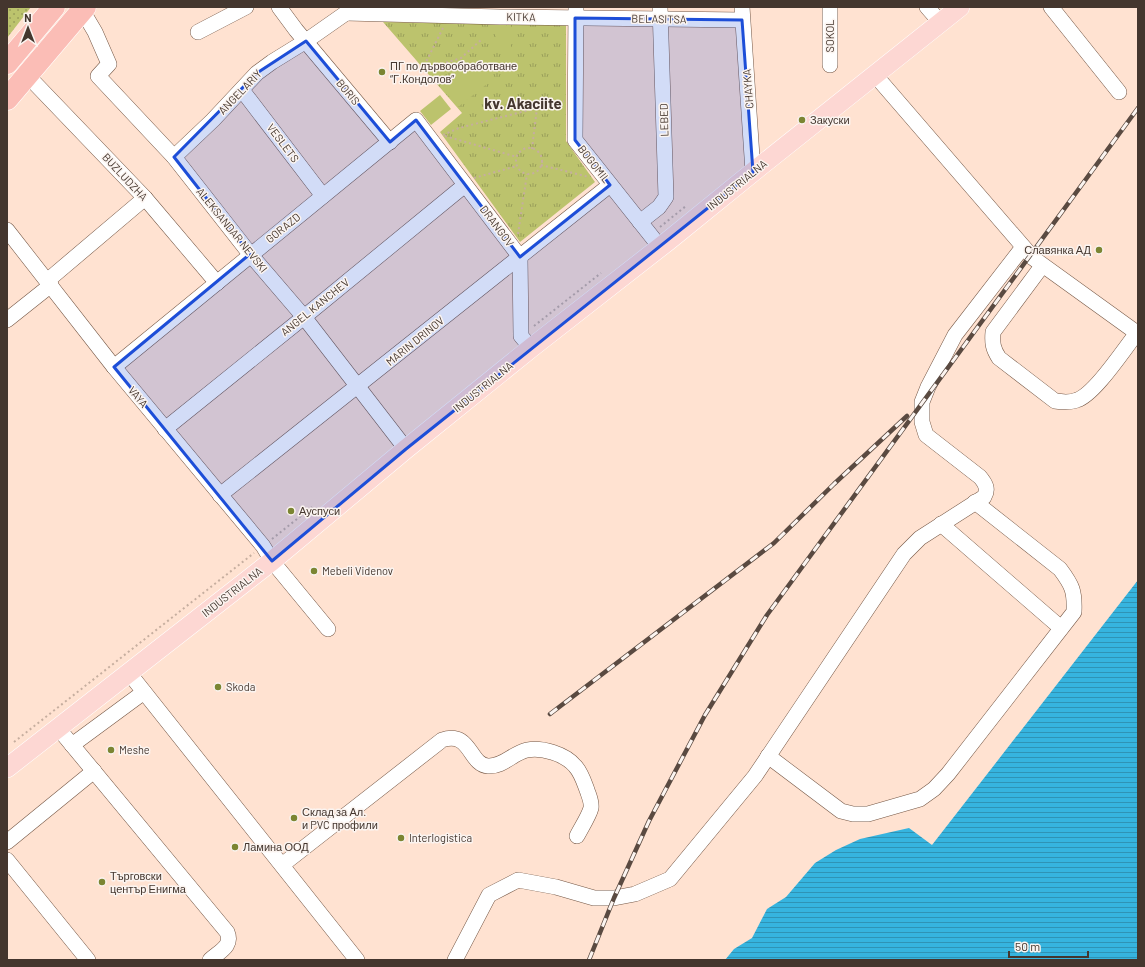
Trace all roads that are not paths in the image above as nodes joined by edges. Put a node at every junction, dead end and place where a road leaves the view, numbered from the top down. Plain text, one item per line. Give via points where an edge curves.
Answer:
1 (54, 7) edge
2 (246, 7) edge
3 (280, 7) edge
4 (830, 7) edge
5 (927, 7) edge
6 (960, 7) edge
7 (1051, 7) edge
8 (83, 9) edge
9 (349, 10) edge
10 (500, 12) edge
11 (576, 12) edge
12 (660, 13) edge
13 (742, 14) edge
14 (941, 23) junction
15 (198, 32) dead end
16 (306, 41) junction
17 (7, 63) edge
18 (830, 65) dead end
19 (27, 75) junction
20 (875, 75) junction
21 (242, 90) junction
22 (1119, 92) dead end
23 (7, 99) edge
24 (416, 120) joint
25 (390, 142) junction
26 (174, 158) junction
27 (753, 172) junction
28 (464, 183) junction
29 (609, 184) junction
30 (323, 196) junction
31 (145, 198) junction
32 (640, 222) junction
33 (7, 230) edge
34 (660, 247) junction
35 (1023, 247) junction
36 (250, 254) junction
37 (518, 254) junction
38 (1042, 266) junction
39 (49, 283) junction
40 (217, 283) junction
41 (304, 317) junction
42 (7, 320) edge
43 (1137, 332) edge
44 (531, 348) junction
45 (114, 367) junction
46 (358, 386) junction
47 (165, 429) junction
48 (406, 449) junction
49 (220, 495) junction
50 (975, 502) junction
51 (941, 524) junction
52 (272, 560) junction
53 (1061, 628) junction
54 (328, 629) dead end
55 (129, 673) junction
56 (144, 692) junction
57 (58, 728) junction
58 (72, 745) junction
59 (768, 756) junction
60 (7, 768) edge
61 (94, 771) junction
62 (577, 836) dead end
63 (7, 842) edge
64 (7, 860) edge
65 (282, 865) junction
66 (88, 960) edge
67 (210, 960) edge
68 (357, 960) edge
69 (455, 960) edge

1 - 17 highway
2 - 15 street
3 - 16 street, BORIS
4 - 18 street, SOKOL
5 - 14 street
6 - 14 main road, INDUSTRIALNA
7 - 22 street
8 - 19 highway
8 - 26 street, ALEKSANDAR NEVSKI via 109,64 98,76
9 - 10 street, KITKA via 450,16
9 - 16 street, ANGELARIY
10 - 11 street, KITKA
11 - 12 street, BELASITSA
11 - 29 street, BOGOMIL via 575,140
12 - 13 street, BELASITSA
12 - 32 street, LEBED via 666,197 659,207
13 - 27 street, CHAYKA
14 - 20 main road, INDUSTRIALNA
16 - 21 street, ANGELARIY via 257,73
16 - 25 street, BORIS
19 - 23 highway
19 - 31 street, BUZLUDZHA
20 - 27 main road, INDUSTRIALNA
20 - 35 street
21 - 26 street, ANGELARIY
21 - 30 street, VESLETS
24 - 25 street, GORAZD
24 - 28 street, DRANGOV
25 - 30 street, GORAZD
26 - 36 street, ALEKSANDAR NEVSKI
27 - 34 main road, INDUSTRIALNA
28 - 37 street, DRANGOV
28 - 41 street, ANGEL KANCHEV
29 - 32 street, BOGOMIL
29 - 37 street, MARIN DRINOV
30 - 36 street, GORAZD
31 - 39 street
31 - 40 street, BUZLUDZHA
32 - 34 street, BOGOMIL
33 - 39 street, VAYA
34 - 44 main road, INDUSTRIALNA
35 - 38 street
35 - 50 street via 955,335 922,402 922,422 926,435 984,482 986,493
36 - 40 street, GORAZD
36 - 41 street, ALEKSANDAR NEVSKI
37 - 44 street, DRANGOV via 521,336
37 - 46 street, MARIN DRINOV
38 - 43 street
38 - 43 street via 993,332 992,341 999,358 1055,401 1077,400 1088,394
39 - 42 street
39 - 45 street, VAYA
40 - 45 street, GORAZD
41 - 46 street, ALEKSANDAR NEVSKI
41 - 47 street, ANGEL KANCHEV
44 - 48 main road, INDUSTRIALNA
45 - 47 street, VAYA
46 - 48 street, ALEKSANDAR NEVSKI
46 - 49 street, MARIN DRINOV
47 - 49 street, VAYA
48 - 52 main road, INDUSTRIALNA
49 - 52 street, VAYA
50 - 51 street
50 - 53 street via 1060,569 1070,582 1075,597 1074,612
51 - 53 street
51 - 59 street via 920,538 904,554
52 - 54 street, VAYA
52 - 55 main road, INDUSTRIALNA
53 - 59 street via 948,774 920,800 868,814 841,811
55 - 56 street
55 - 57 main road, INDUSTRIALNA
56 - 58 street
56 - 65 street
57 - 58 street
57 - 60 main road, INDUSTRIALNA
58 - 61 street
59 - 69 street via 755,776 670,879 635,894 614,898 594,898 518,880 489,895
61 - 63 street
61 - 67 street via 227,932 228,945
62 - 65 street via 591,808 591,800 583,778 574,765 560,755 541,749 526,750 495,766 481,765 463,742 450,737 442,740
64 - 66 street
65 - 68 street

